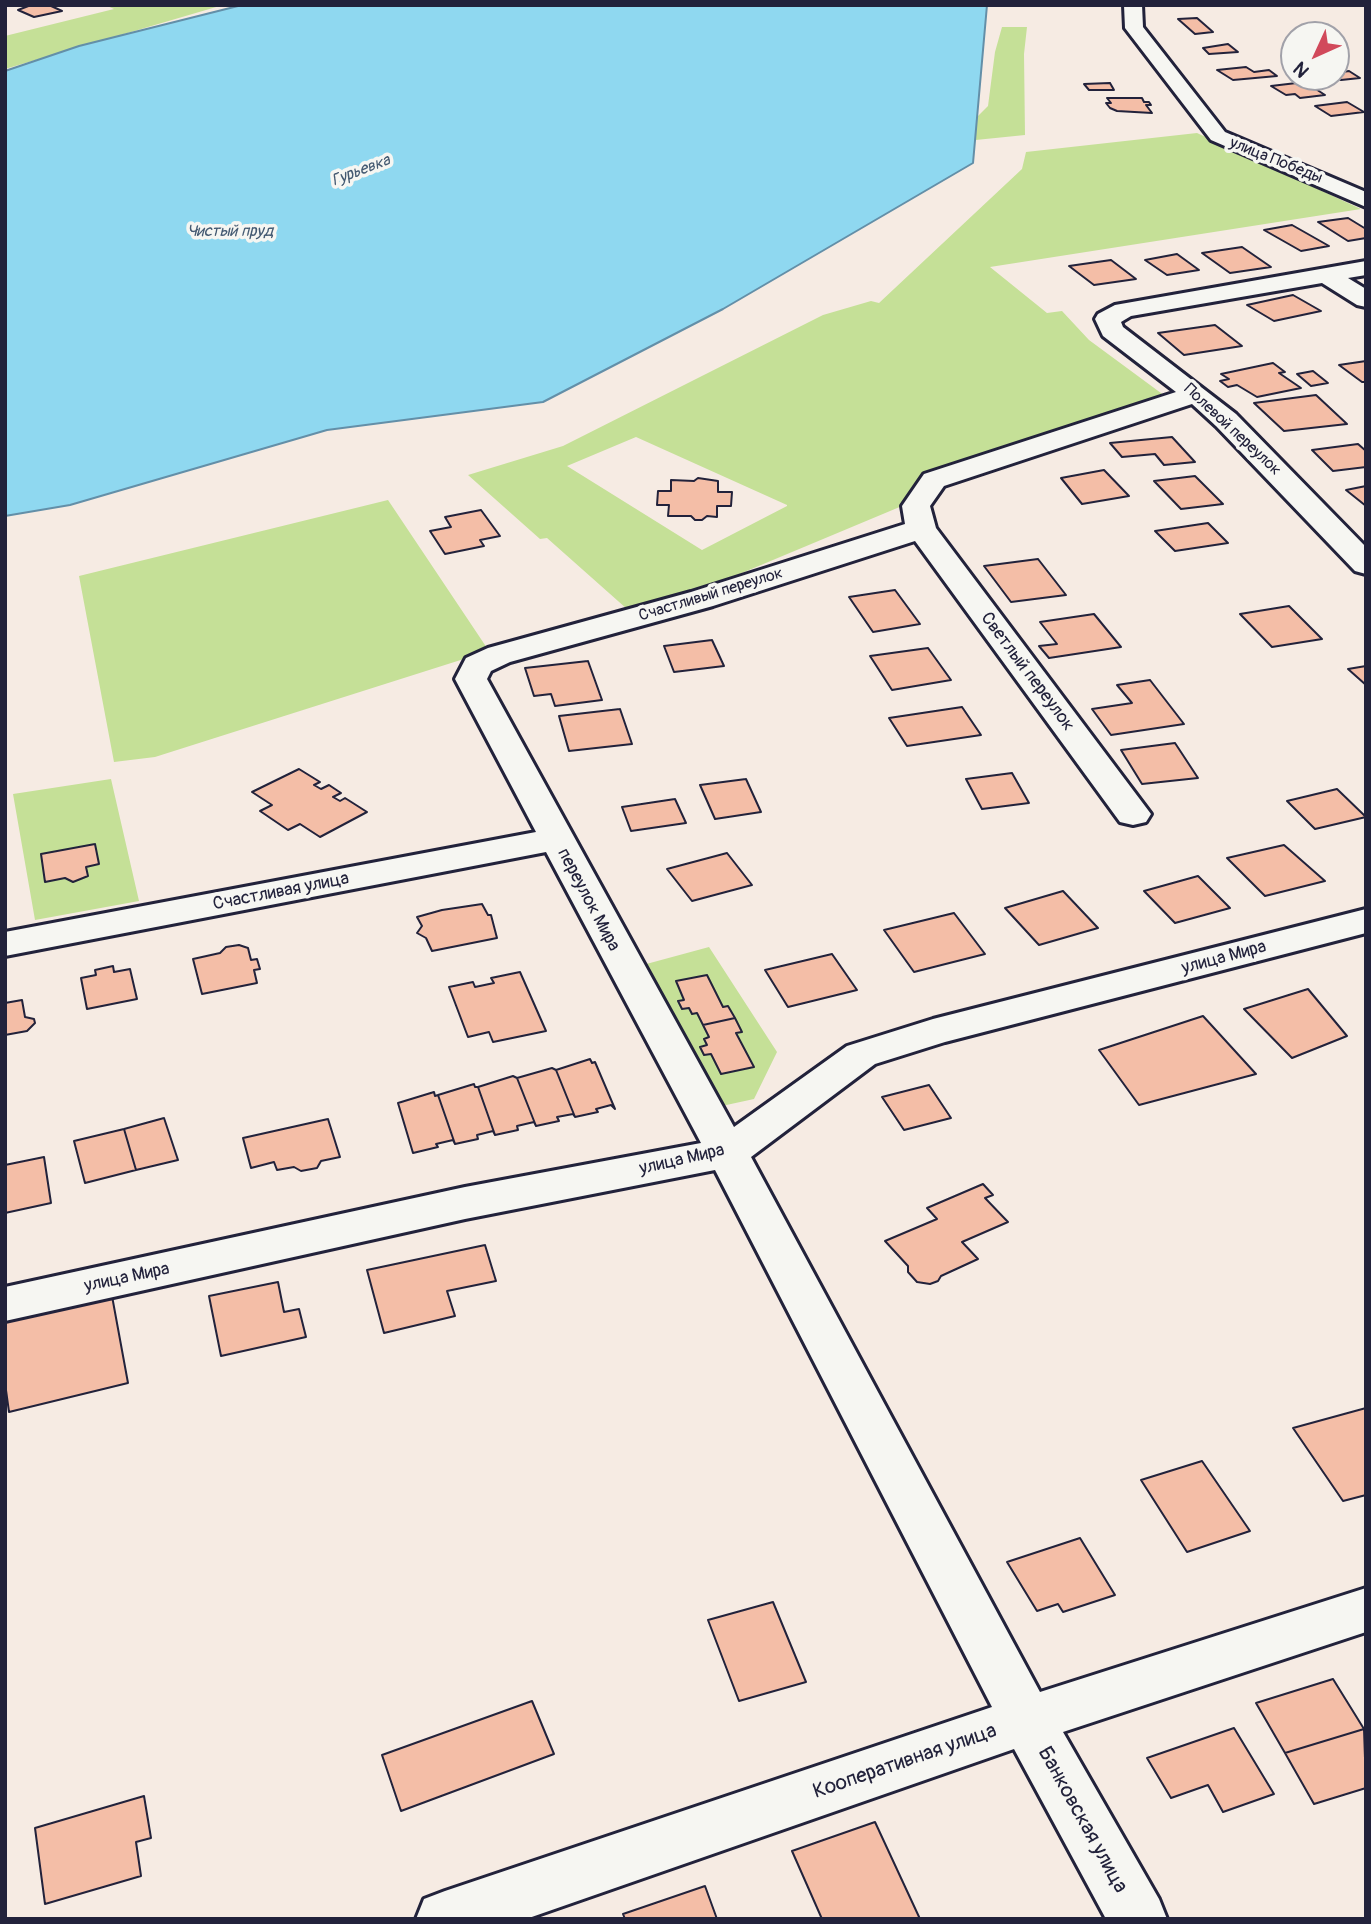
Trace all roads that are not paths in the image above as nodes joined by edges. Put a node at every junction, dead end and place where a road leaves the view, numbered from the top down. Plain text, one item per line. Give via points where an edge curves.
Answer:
1 (1133, 5) edge
2 (1366, 200) edge
3 (1366, 268) edge
4 (1328, 276) junction
5 (1366, 300) edge
6 (1196, 394) junction
7 (920, 529) junction
8 (1366, 565) edge
9 (499, 655) joint
10 (1133, 814) dead end
11 (556, 839) junction
12 (1366, 921) edge
13 (5, 944) edge
14 (727, 1153) junction
15 (5, 1304) edge
16 (1366, 1610) edge
17 (1027, 1720) junction
18 (445, 1919) edge
19 (1138, 1919) edge

1 - 2 street, улица Победы via 1133,28 1218,136
3 - 4 street
4 - 5 street
4 - 6 street, Полевой переулок via 1124,310 1107,318 1112,331
6 - 7 street via 934,480 916,506
6 - 8 street, Полевой переулок
7 - 9 street, Счастливый переулок via 702,599
7 - 10 street, Светлый переулок
9 - 11 street, переулок Мира via 477,665 471,679
11 - 13 street, Счастливая улица
11 - 14 street, переулок Мира
12 - 14 street, улица Мира via 933,1032 860,1055
14 - 15 street, улица Мира via 465,1203
14 - 17 street, переулок Мира
16 - 17 street, Кооперативная улица
17 - 18 street, Кооперативная улица
17 - 19 street, Банковская улица

